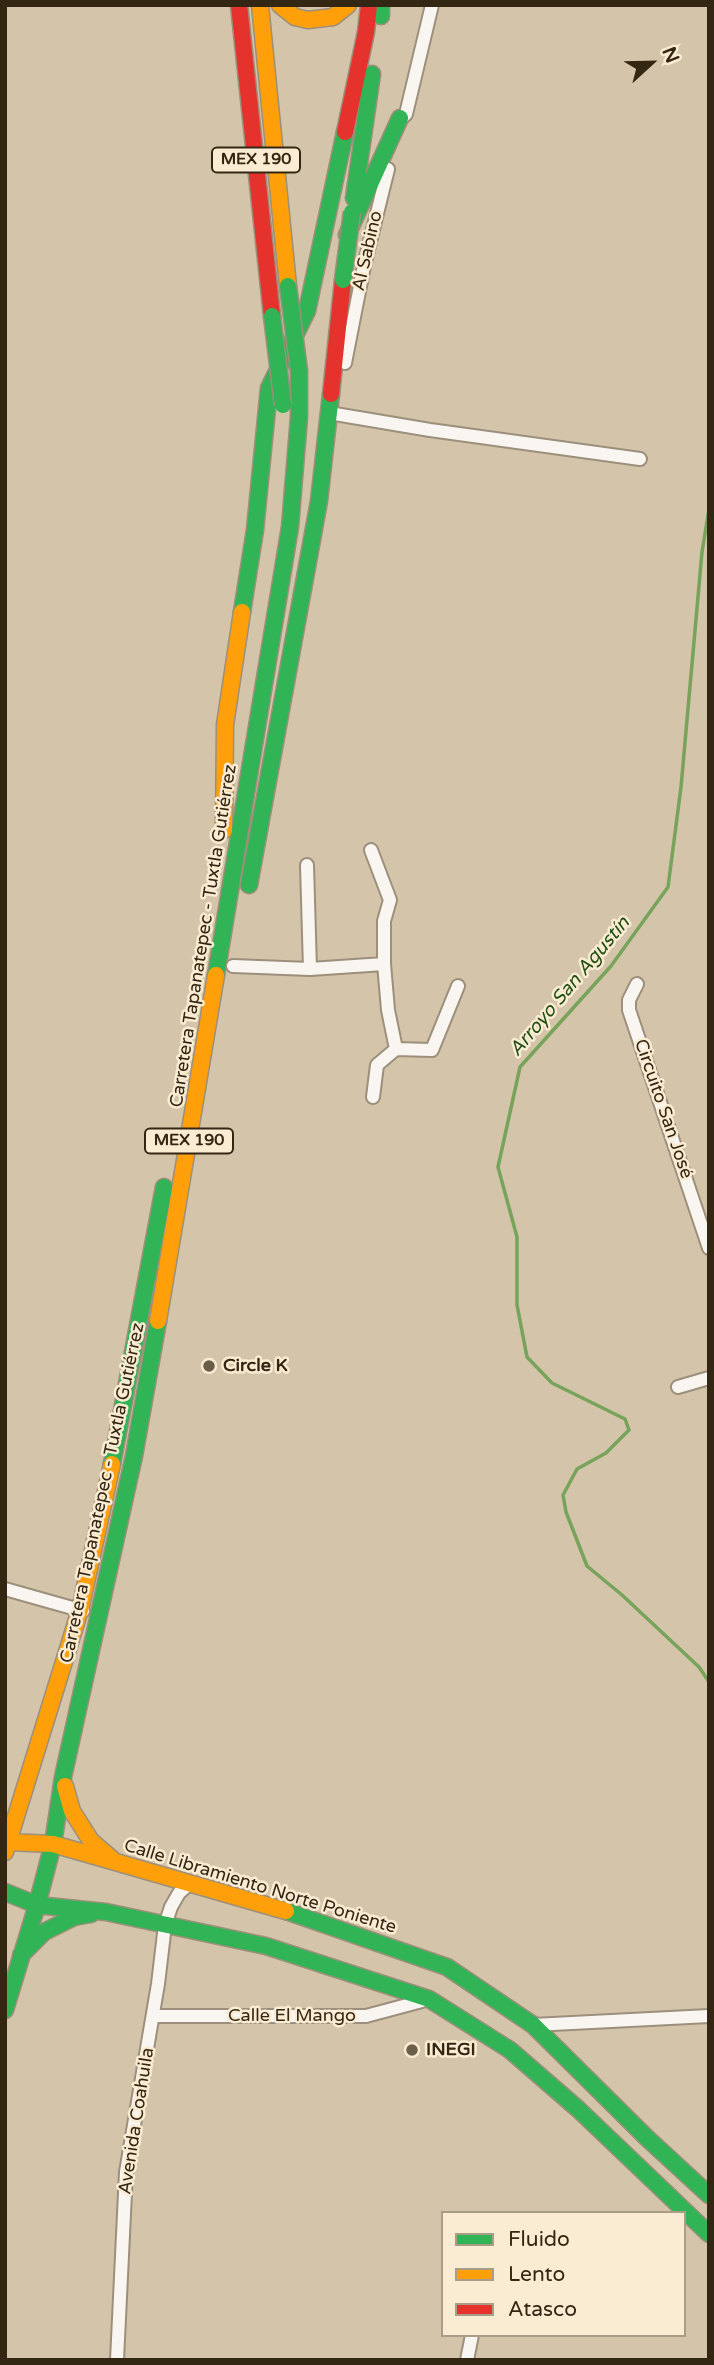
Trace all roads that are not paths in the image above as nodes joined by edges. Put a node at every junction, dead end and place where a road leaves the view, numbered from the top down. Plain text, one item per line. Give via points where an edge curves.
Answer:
1 (239, 5) edge
2 (260, 5) edge
3 (280, 5) edge
4 (348, 5) edge
5 (432, 5) edge
6 (377, 9) edge
7 (400, 118) junction
8 (307, 311) junction
9 (283, 412) dead end
10 (335, 414) junction
11 (640, 459) dead end
12 (319, 501) junction
13 (273, 530) dead end
14 (224, 830) junction
15 (370, 850) dead end
16 (307, 865) dead end
17 (246, 898) dead end
18 (235, 959) joint
19 (384, 964) junction
20 (310, 969) junction
21 (637, 984) dead end
22 (458, 986) dead end
23 (214, 998) junction
24 (396, 1049) junction
25 (373, 1097) dead end
26 (705, 1222) edge
27 (709, 1248) edge
28 (709, 1378) edge
29 (678, 1387) dead end
30 (5, 1590) edge
31 (80, 1610) junction
32 (97, 1615) junction
33 (63, 1777) junction
34 (53, 1844) junction
35 (6, 1847) edge
36 (118, 1863) junction
37 (190, 1883) junction
38 (5, 1892) edge
39 (37, 1905) junction
40 (106, 1912) junction
41 (165, 1925) junction
42 (21, 1955) junction
43 (429, 1999) junction
44 (5, 2011) edge
45 (153, 2016) junction
46 (709, 2016) edge
47 (533, 2025) junction
48 (709, 2195) edge
49 (668, 2206) edge
50 (686, 2218) edge
51 (709, 2234) edge
52 (472, 2337) edge
53 (117, 2360) edge
54 (467, 2360) edge

1 - 9 main road, MEX 190, bridge
2 - 23 main road, Carretera Tapanatepec - Tuxtla Gutiérrez / MEX 190, bridge via 299,371 299,417 290,527
3 - 4 main road via 307,20 333,17
5 - 7 street, Al Sabino via 405,114
6 - 8 main road via 366,32
6 - 12 main road, bridge
7 - 8 main road
7 - 10 street, Al Sabino
8 - 14 main road via 269,388 255,530 225,725
10 - 11 street
10 - 12 street, Al Sabino
12 - 17 main road
13 - 14 main road, Carretera Tapanatepec - Tuxtla Gutiérrez / MEX 190
14 - 31 main road, Carretera Tapanatepec - Tuxtla Gutiérrez / MEX 190 via 146,1293
15 - 19 street via 390,900 384,921
16 - 20 street
18 - 20 street
18 - 23 main road, MEX 190
19 - 20 street
19 - 24 street
21 - 26 street, Circuito San José via 629,1010
22 - 24 street via 432,1050
23 - 32 main road, Carretera Tapanatepec - Tuxtla Gutiérrez / MEX 190 via 134,1456
24 - 25 street via 377,1065
26 - 27 street, Circuito San José
28 - 29 street
30 - 31 street
31 - 32 street
31 - 35 main road, Carretera Tapanatepec - Tuxtla Gutiérrez / MEX 190
32 - 33 main road, Carretera Tapanatepec - Tuxtla Gutiérrez / MEX 190
33 - 34 main road, Carretera Tapanatepec - Tuxtla Gutiérrez / MEX 190
33 - 36 main road via 78,1821 91,1841
34 - 35 main road, Calle Libramiento Norte Poniente
34 - 36 main road, Calle Libramiento Norte Poniente
34 - 39 main road, Carretera Tapanatepec - Tuxtla Gutiérrez / MEX 190
36 - 37 main road, Calle Libramiento Norte Poniente
37 - 41 street, Avenida Coahuila via 179,1893
37 - 47 main road, Calle Libramiento Norte Poniente via 447,1967
38 - 39 main road
39 - 40 main road
39 - 42 main road, MEX 190
40 - 41 main road
40 - 42 main road via 74,1917 44,1932
41 - 43 main road via 266,1946
41 - 45 street, Avenida Coahuila
42 - 44 main road, MEX 190
43 - 45 street, Calle El Mango via 366,2016
43 - 49 main road via 510,2050 578,2109
45 - 53 street, Avenida Coahuila via 126,2172
46 - 47 street
47 - 48 main road, Calle Libramiento Norte Poniente
50 - 51 main road
52 - 54 street

